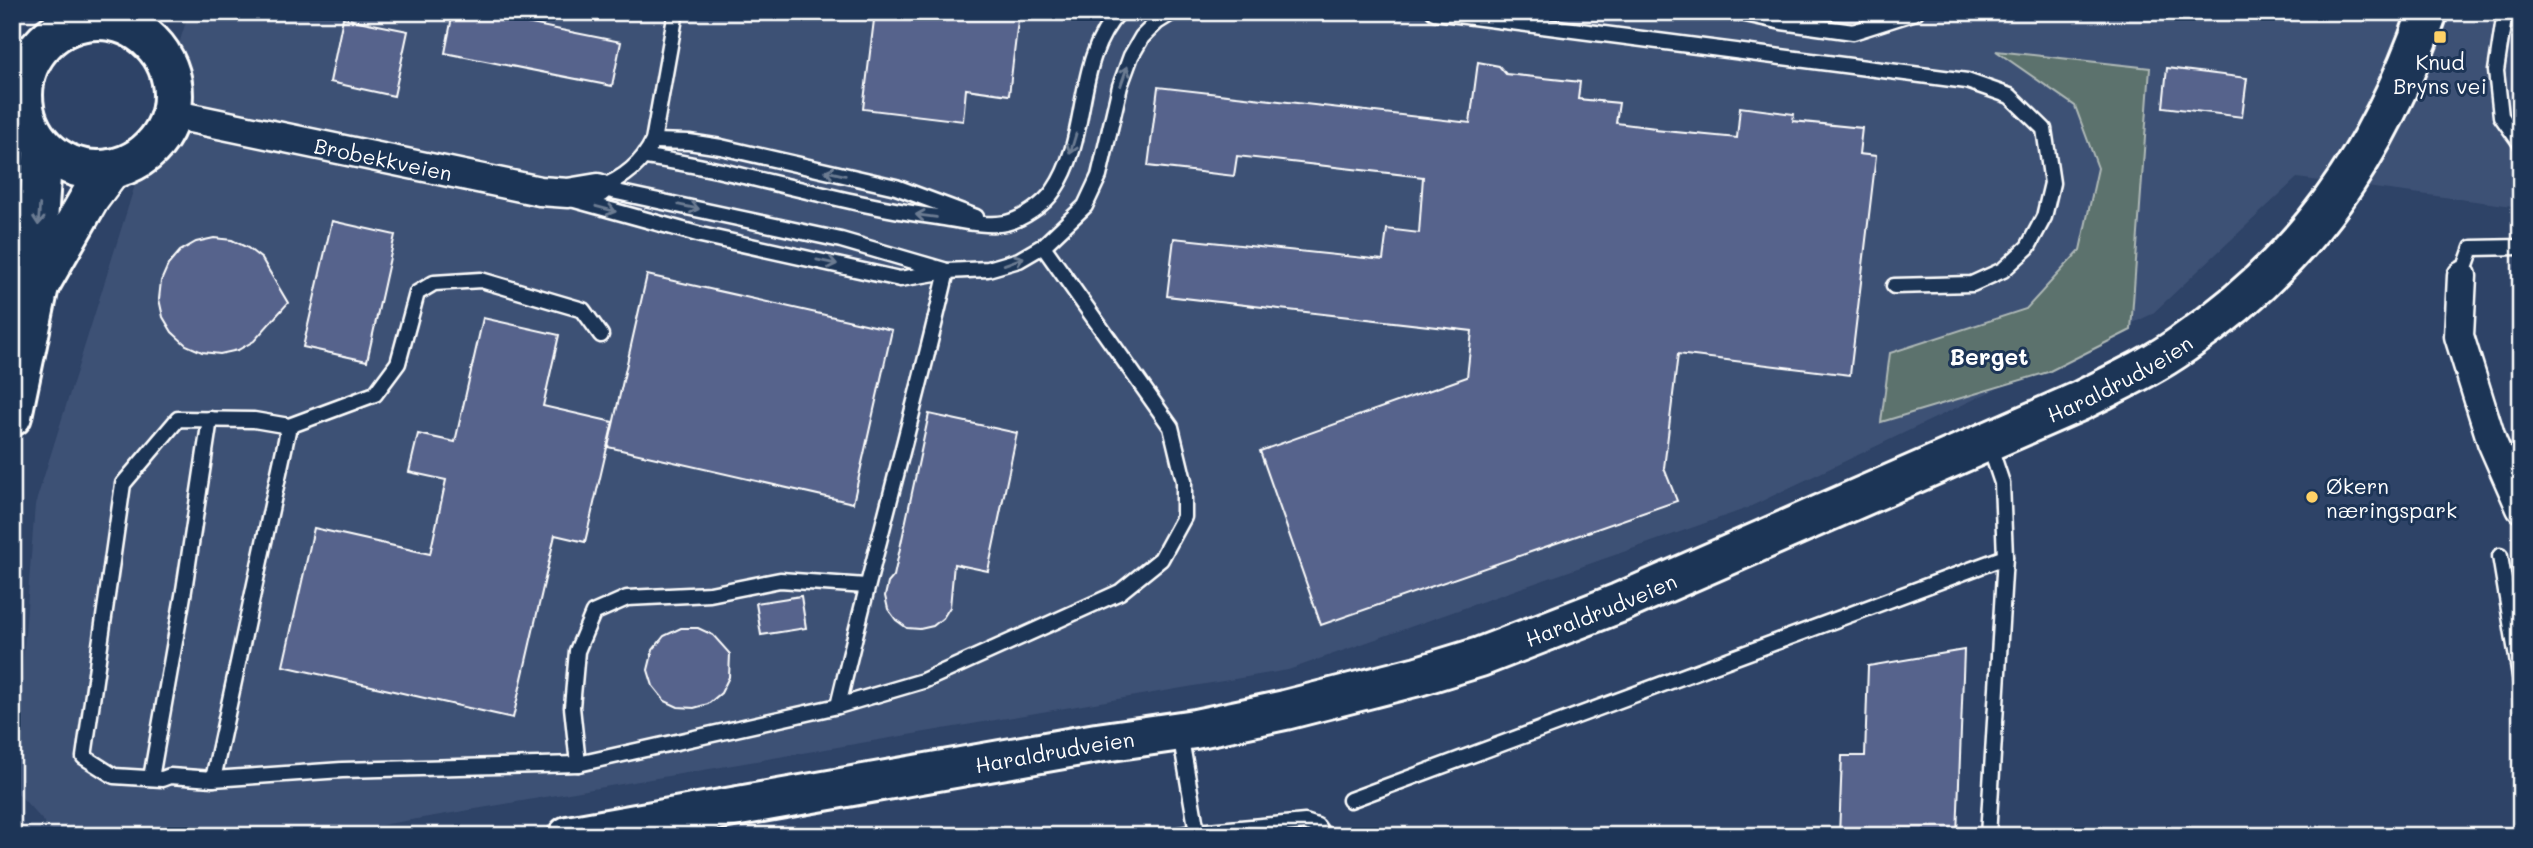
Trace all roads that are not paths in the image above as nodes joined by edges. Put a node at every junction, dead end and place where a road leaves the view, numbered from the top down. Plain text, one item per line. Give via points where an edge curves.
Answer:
1 (676, 12) edge
2 (1119, 12) edge
3 (1172, 12) edge
4 (1434, 12) edge
5 (1736, 12) edge
6 (1916, 12) edge
7 (2428, 12) edge
8 (2505, 12) edge
9 (1756, 13) edge
10 (82, 17) edge
11 (158, 31) edge
12 (26, 45) edge
13 (18, 101) edge
14 (171, 114) junction
15 (653, 141) junction
16 (2521, 144) edge
17 (43, 146) junction
18 (646, 157) junction
19 (111, 169) junction
20 (598, 188) junction
21 (540, 191) junction
22 (994, 223) junction
23 (1044, 246) junction
24 (2521, 247) edge
25 (947, 271) junction
26 (2462, 276) joint
27 (39, 286) junction
28 (1894, 286) dead end
29 (601, 335) dead end
30 (12, 416) edge
31 (210, 419) junction
32 (289, 426) junction
33 (1987, 441) junction
34 (2521, 508) edge
35 (2500, 556) dead end
36 (2005, 557) junction
37 (866, 586) junction
38 (2521, 682) edge
39 (838, 706) junction
40 (1180, 731) junction
41 (578, 764) junction
42 (150, 778) junction
43 (213, 779) junction
44 (1350, 800) dead end
45 (1197, 832) junction
46 (568, 836) edge
47 (1173, 836) edge
48 (1324, 836) edge
49 (1988, 836) edge

1 - 15 lane
2 -> 22 lane via 1094,53 1075,141 1054,190 1023,215 1008,223
23 -> 3 lane via 1085,206 1100,176 1130,55 1142,37
4 - 28 lane via 1967,82 2010,96 2044,129 2052,183 2044,217 2028,247 2003,271 1972,284
5 - 9 lane
6 - 9 lane via 1853,32 1782,22
7 - 33 street, Haraldrudveien via 2372,142 2337,197 2266,279 2191,339 2133,374
8 - 16 lane via 2496,71 2501,116
10 - 11 street
10 - 12 street
11 - 14 street via 174,91
12 - 13 street
13 - 17 street
14 - 19 street via 149,151
14 - 21 street, Brobekkveien
15 - 18 lane
22 -> 15 lane via 896,187 721,147
17 - 19 street via 74,166
17 -> 27 street via 36,252
18 - 20 lane via 615,182
22 -> 18 lane via 892,211 700,165
19 - 27 street
20 - 21 street, Brobekkveien
20 -> 25 lane via 841,240
21 -> 25 lane via 701,235 900,279
25 -> 23 lane via 988,269
23 - 39 lane via 1171,426 1184,481 1184,517 1161,559 1120,592 923,681
24 - 26 lane via 2472,248
25 - 37 lane
26 - 34 street via 2459,336 2492,442
27 - 30 street
29 - 32 lane via 583,310 481,279 434,283 417,293 398,363 375,394
31 - 32 lane
31 - 42 lane
31 - 42 lane via 178,419 123,484 84,757 114,776
32 - 43 lane
33 - 36 lane via 2002,483
33 - 40 street, Haraldrudveien via 1619,603 1480,657 1354,694
35 - 38 lane
36 - 44 lane
36 - 49 lane
37 - 39 lane
37 - 41 lane via 779,580 710,594 627,598 593,613 577,651 572,707
39 - 41 lane
40 - 45 lane
40 - 46 street, Haraldrudveien
41 - 43 lane via 342,770
42 - 43 lane
45 - 47 lane
45 - 48 lane via 1305,822 1317,826

